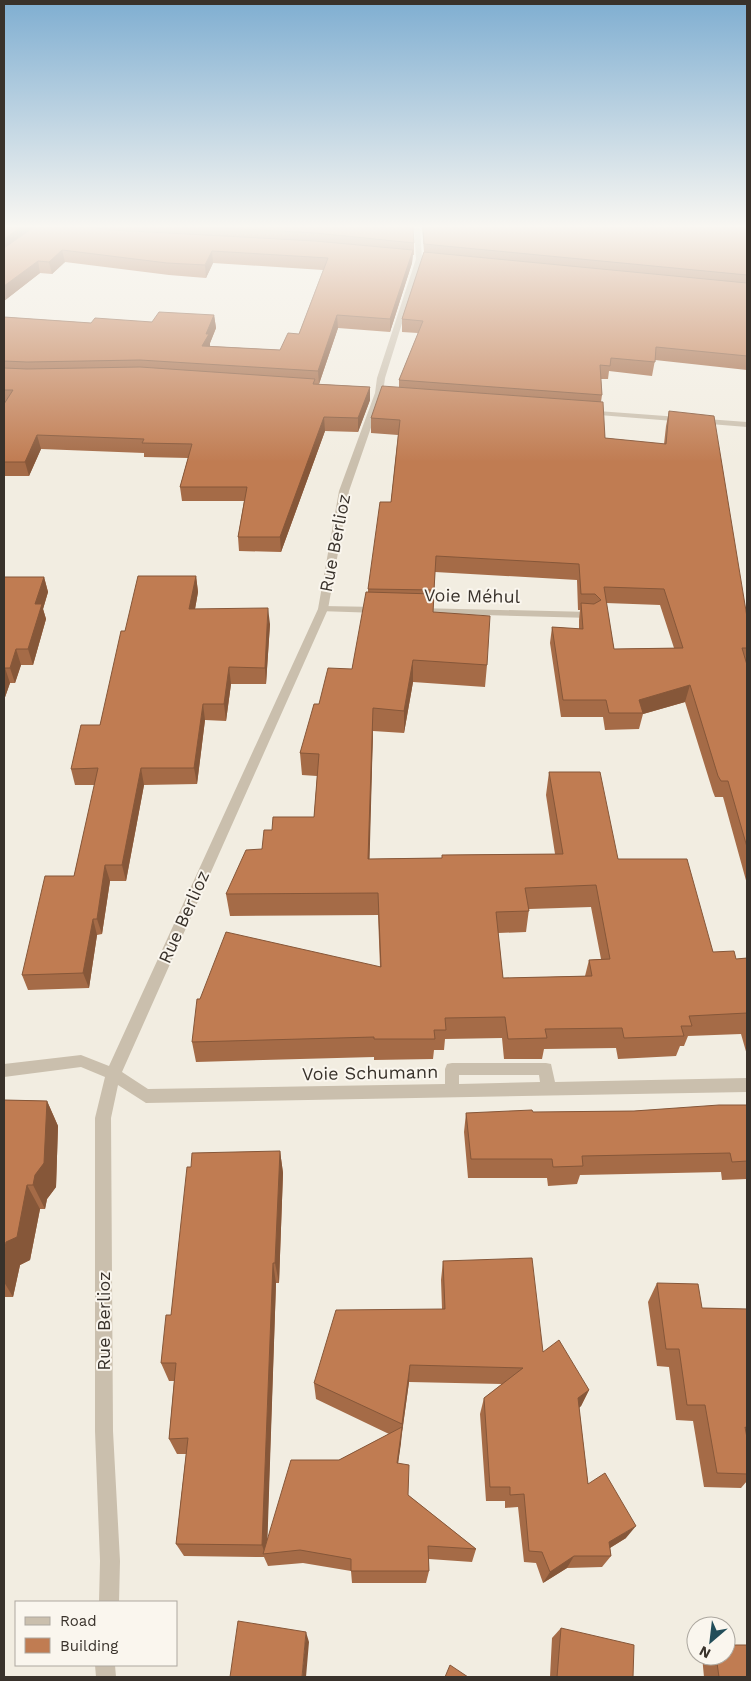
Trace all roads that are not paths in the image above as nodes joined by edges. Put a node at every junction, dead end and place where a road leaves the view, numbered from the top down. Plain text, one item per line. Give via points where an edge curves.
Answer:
1 (404, 305) edge
2 (577, 411) edge
3 (747, 426) edge
4 (323, 609) junction
5 (591, 616) edge
6 (4, 1070) edge
7 (113, 1074) junction
8 (747, 1085) edge
9 (548, 1088) junction
10 (452, 1090) junction
11 (109, 1601) edge

1 - 4 street, Rue Berlioz via 344,491
2 - 3 street
4 - 5 street, Voie Méhul
4 - 7 street, Rue Berlioz
6 - 7 street, Voie Schumann via 81,1061
7 - 10 street, Voie Schumann via 146,1096
7 - 11 street, Rue Berlioz via 103,1118 104,1432
8 - 9 street, Voie Schumann
9 - 10 street, Voie Schumann
9 - 10 street via 546,1068 452,1069

